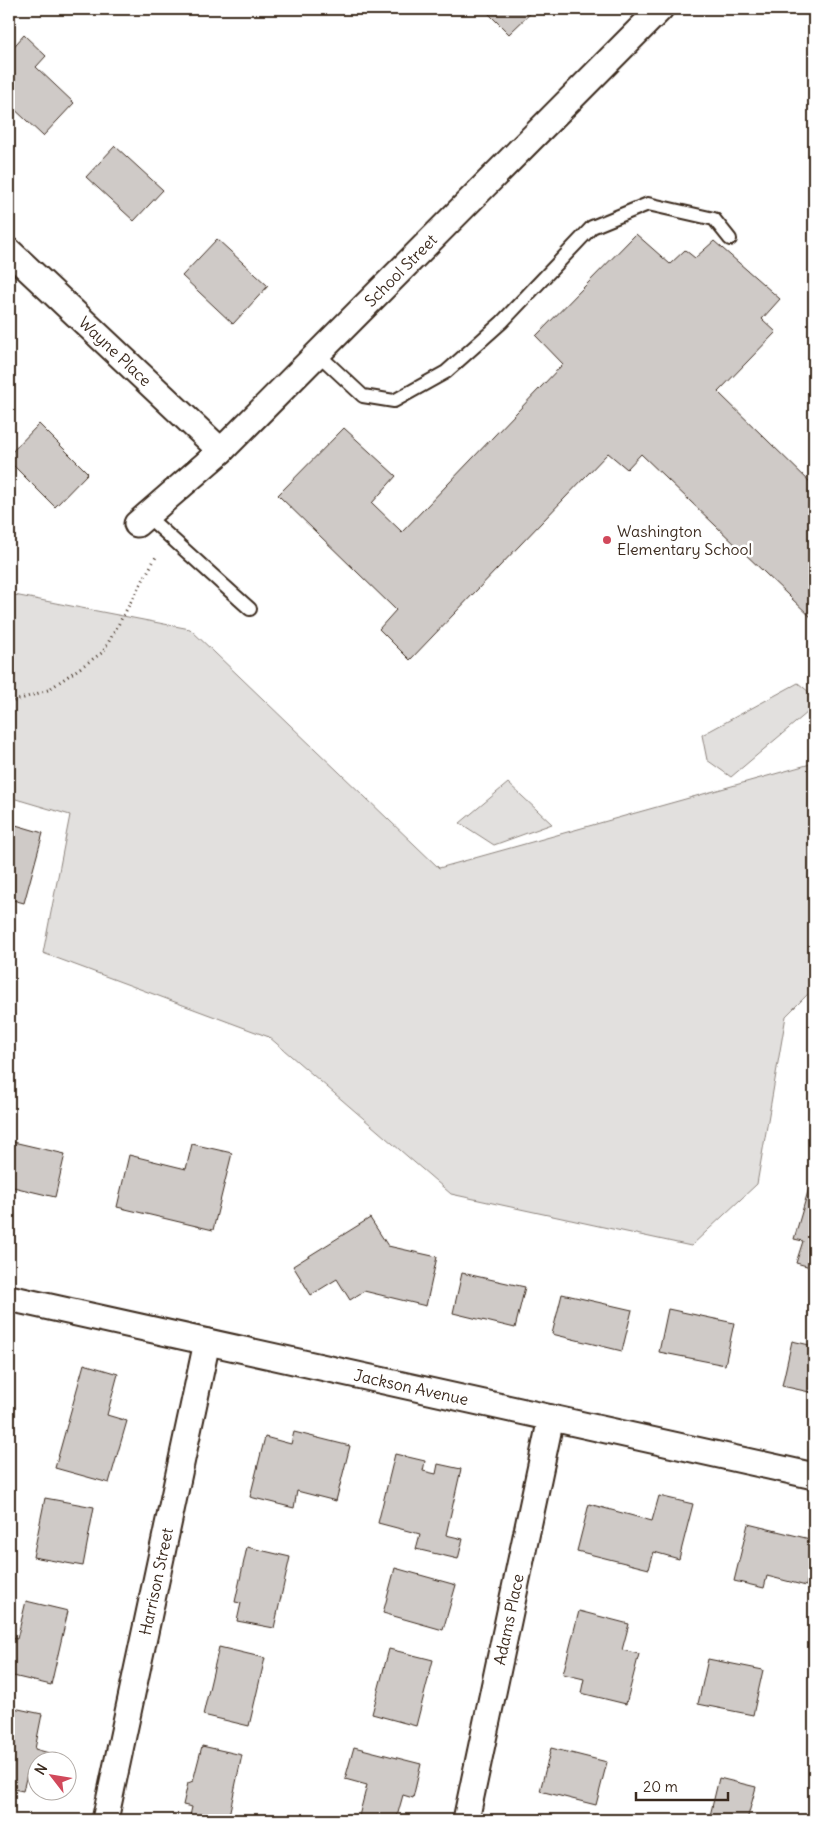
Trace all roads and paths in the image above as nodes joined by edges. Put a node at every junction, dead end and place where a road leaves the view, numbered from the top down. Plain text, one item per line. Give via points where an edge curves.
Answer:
1 (660, 9) edge
2 (730, 238) dead end
3 (9, 251) edge
4 (318, 354) junction
5 (221, 452) junction
6 (142, 520) joint
7 (168, 535) junction
8 (250, 609) dead end
9 (9, 703) edge
10 (9, 1298) edge
11 (207, 1342) junction
12 (551, 1418) junction
13 (814, 1476) edge
14 (105, 1820) edge
15 (466, 1820) edge

1 - 4 street, School Street
2 - 4 lane via 714,219 648,204 592,227 502,322 446,372 394,401 363,396
3 - 5 street, Wayne Place
4 - 5 street, School Street
5 - 6 street, School Street
6 - 7 lane
7 - 8 lane
7 - 9 path via 103,652 48,690
10 - 11 street, Jackson Avenue
11 - 12 street, Jackson Avenue
11 - 14 street, Harrison Street
12 - 13 street, Jackson Avenue
12 - 15 street, Adams Place

